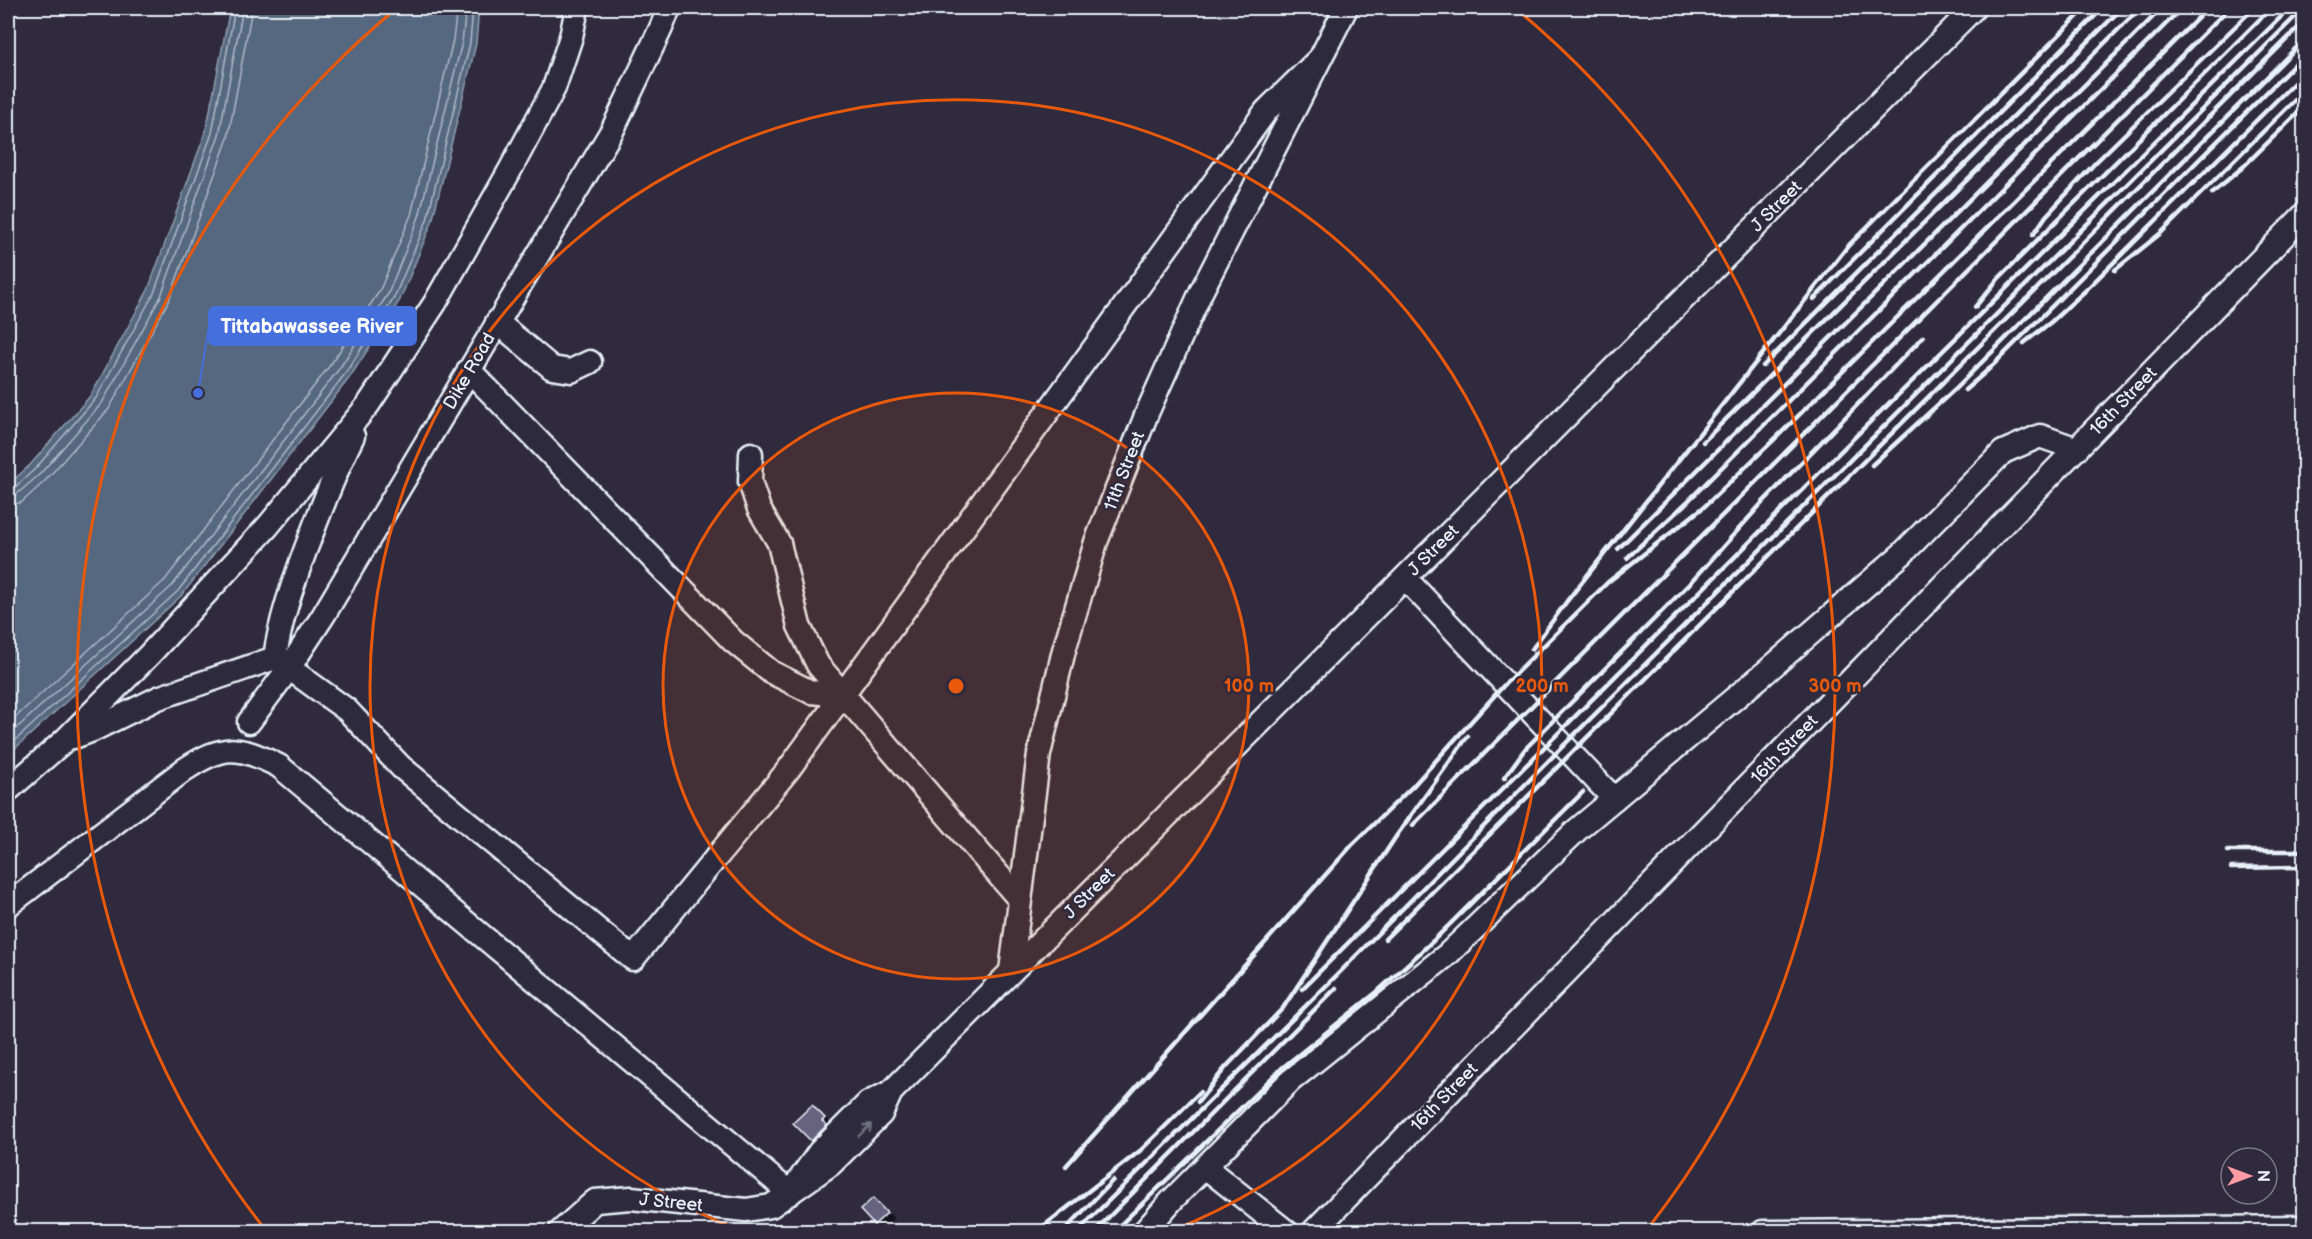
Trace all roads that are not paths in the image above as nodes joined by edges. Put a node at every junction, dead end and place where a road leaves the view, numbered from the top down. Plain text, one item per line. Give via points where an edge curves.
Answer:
1 (577, 8) edge
2 (669, 8) edge
3 (1346, 8) edge
4 (1974, 8) edge
5 (1319, 59) junction
6 (2304, 215) edge
7 (497, 322) junction
8 (590, 362) dead end
9 (469, 370) junction
10 (368, 405) junction
11 (2077, 448) junction
12 (751, 454) dead end
13 (1404, 578) junction
14 (282, 663) junction
15 (842, 695) junction
16 (249, 722) dead end
17 (65, 740) junction
18 (8, 790) edge
19 (1614, 799) junction
20 (1020, 900) junction
21 (8, 905) edge
22 (1011, 971) junction
23 (1205, 1167) junction
24 (790, 1193) junction
25 (2304, 1227) edge
26 (2206, 1229) edge
27 (560, 1232) edge
28 (1144, 1232) edge
29 (1287, 1232) edge
30 (1313, 1232) edge
31 (1764, 1232) edge

1 - 10 lane via 554,88 447,283
2 - 7 lane, Dike Road via 613,129
3 - 5 lane, 11th Street
4 - 13 lane, J Street
5 - 15 lane via 1266,111
5 - 20 lane, 11th Street via 1201,292 1096,542 1039,754
6 - 11 lane, 16th Street
7 - 8 lane via 552,368 571,371
7 - 9 lane, Dike Road
9 - 14 lane, Dike Road via 335,596
9 - 15 lane via 733,641 771,672 812,692
10 - 14 lane via 324,500 279,628
10 - 17 lane via 260,534
11 - 19 lane via 2040,436 2003,452 1902,554
11 - 30 lane, 16th Street
12 - 15 lane via 750,482 759,509 779,543 800,626 818,666
13 - 19 lane
13 - 22 lane, J Street
14 - 15 lane via 347,710 401,767 633,959 788,770
14 - 16 lane, Dike Road
14 - 17 lane via 158,698
15 - 20 lane
17 - 18 lane
19 - 23 lane via 1448,954 1290,1081
20 - 22 lane, 11th Street
21 - 24 lane via 207,755 233,750 256,755 279,766
22 - 24 lane, J Street via 891,1092 868,1103 820,1151
23 - 28 lane
23 - 29 lane
24 - 27 lane, J Street via 771,1206 746,1210 630,1198 595,1201
25 - 26 lane
26 - 31 lane

